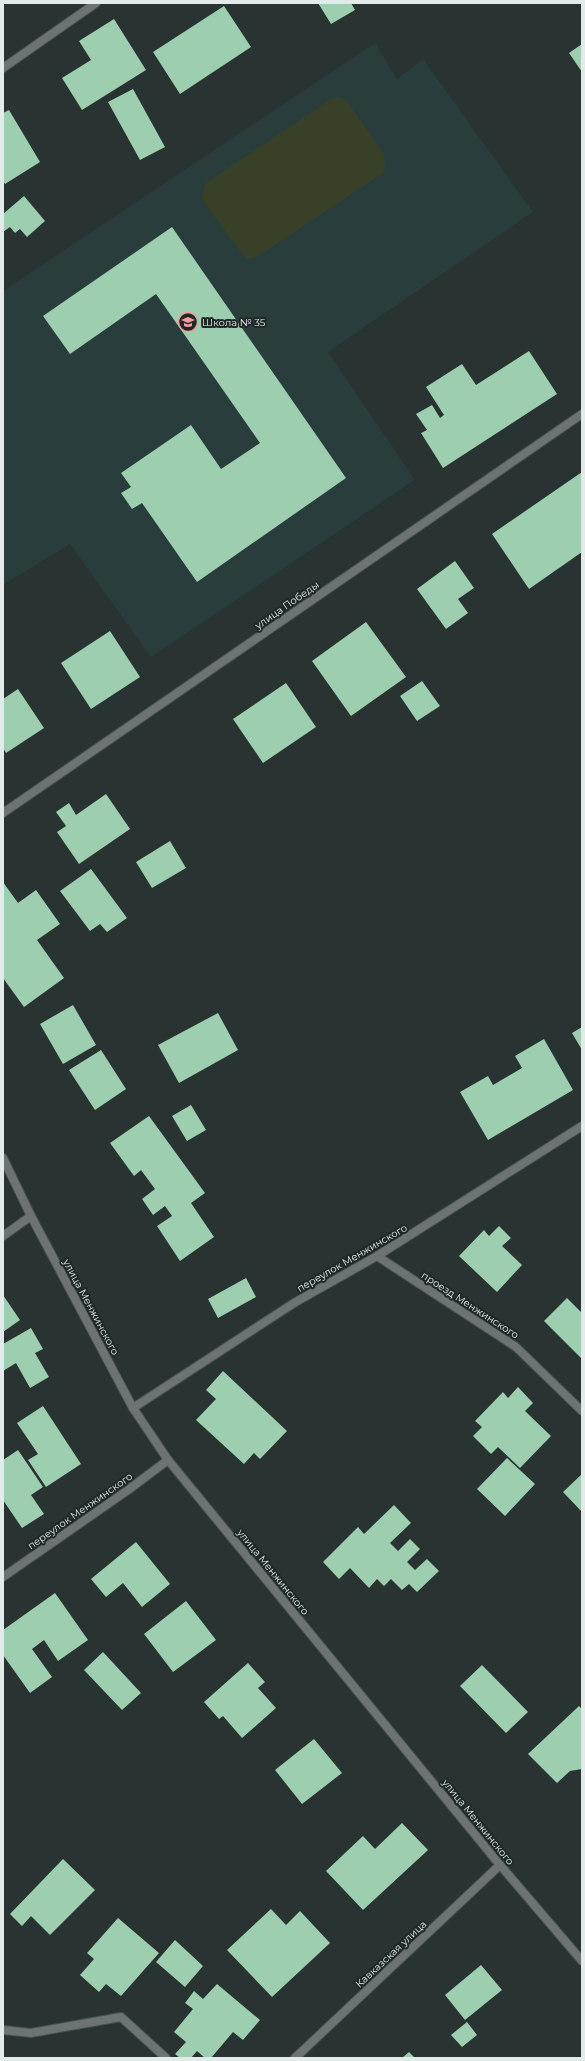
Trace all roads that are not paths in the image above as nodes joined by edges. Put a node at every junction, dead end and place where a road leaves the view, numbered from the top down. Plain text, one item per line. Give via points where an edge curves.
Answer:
1 (96, 3) edge
2 (3, 68) edge
3 (582, 414) edge
4 (3, 813) edge
5 (582, 1126) edge
6 (3, 1158) edge
7 (31, 1216) junction
8 (3, 1236) edge
9 (377, 1256) junction
10 (133, 1408) junction
11 (582, 1410) edge
12 (168, 1460) junction
13 (3, 1577) edge
14 (500, 1865) junction
15 (582, 1961) edge
16 (3, 2030) edge
17 (166, 2058) edge
18 (295, 2058) edge

1 - 2 street
3 - 4 street, улица Победы
5 - 9 street, переулок Менжинского
6 - 7 street, улица Менжинского
7 - 8 street
7 - 10 street, улица Менжинского
9 - 10 street, переулок Менжинского via 294,1303
9 - 11 street, проезд Менжинского via 516,1347
10 - 12 street, улица Менжинского
12 - 13 street, переулок Менжинского
12 - 14 street, улица Менжинского
14 - 15 street, улица Менжинского
14 - 18 street, Кавказская улица
16 - 17 street via 31,2033 121,2017

